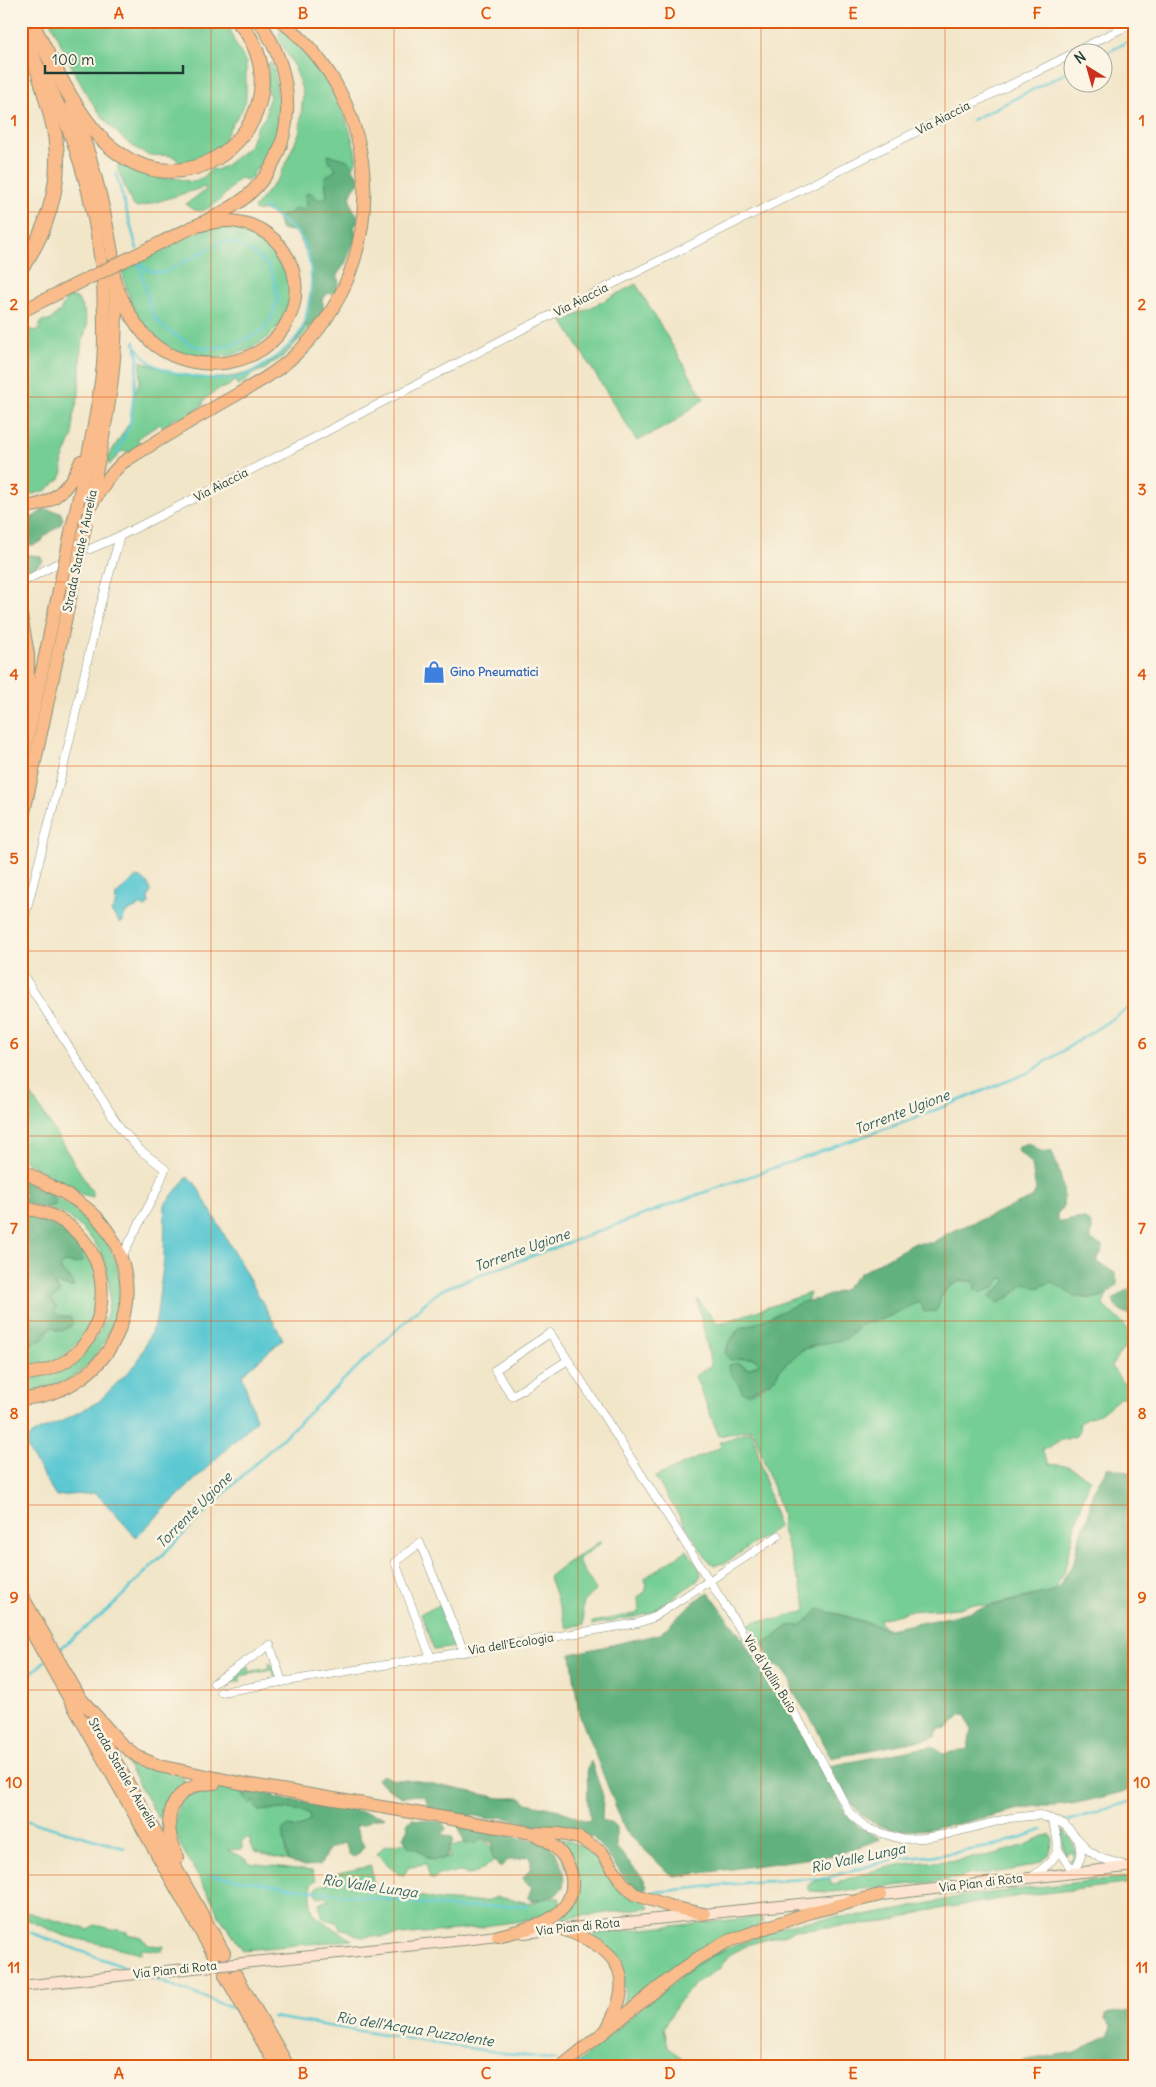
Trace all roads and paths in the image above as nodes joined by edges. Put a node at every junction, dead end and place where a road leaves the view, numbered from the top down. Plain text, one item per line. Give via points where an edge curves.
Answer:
1 (31, 21) edge
2 (238, 21) edge
3 (251, 21) edge
4 (259, 21) edge
5 (281, 21) edge
6 (1135, 22) edge
7 (21, 30) edge
8 (1096, 42) edge
9 (32, 50) junction
10 (276, 52) junction
11 (1064, 58) edge
12 (58, 75) junction
13 (190, 228) junction
14 (21, 268) edge
15 (110, 279) junction
16 (24, 310) edge
17 (94, 426) junction
18 (21, 507) edge
19 (87, 516) junction
20 (120, 536) junction
21 (90, 549) dead end
22 (56, 564) dead end
23 (21, 583) edge
24 (22, 619) edge
25 (26, 745) junction
26 (21, 769) edge
27 (21, 826) edge
28 (21, 931) edge
29 (21, 972) edge
30 (21, 1169) edge
31 (21, 1208) edge
32 (121, 1258) junction
33 (568, 1360) junction
34 (21, 1374) edge
35 (21, 1399) edge
36 (778, 1536) dead end
37 (711, 1581) junction
38 (21, 1594) edge
39 (27, 1617) edge
40 (464, 1652) junction
41 (430, 1658) junction
42 (65, 1681) junction
43 (282, 1682) junction
44 (214, 1684) dead end
45 (221, 1692) dead end
46 (81, 1699) junction
47 (240, 1783) junction
48 (1051, 1819) junction
49 (532, 1833) junction
50 (1080, 1842) junction
51 (1059, 1851) junction
52 (1133, 1866) edge
53 (1074, 1873) junction
54 (1032, 1877) junction
55 (880, 1896) junction
56 (704, 1914) junction
57 (210, 1927) junction
58 (562, 1929) junction
59 (498, 1936) junction
60 (21, 1986) edge
61 (256, 2029) junction
62 (606, 2030) junction
63 (271, 2066) edge
64 (276, 2066) edge
65 (288, 2066) edge
66 (562, 2066) edge

1 - 12 highway
2 - 12 highway via 259,59 261,85 258,104 247,129 232,148 192,169 158,170 126,159 96,132
3 - 10 highway
4 - 10 highway
5 - 19 highway via 304,42 333,81 359,144 365,205 361,237 346,285 318,330 288,361 272,374 122,463 108,478
6 - 8 street, Via Aiaccia
7 - 9 highway
9 - 12 highway via 76,149 107,261 106,216 90,154
9 - 14 highway via 54,130 57,162 45,223
10 - 13 highway via 287,87 288,104 285,131 278,152 256,187 245,198
11 - 20 street, Via Aiaccia via 517,332
13 - 15 highway via 226,221 248,224 268,234 282,248 295,274 295,298 289,320 268,345 241,359 221,364 201,364 173,356 156,346 142,331
13 - 16 highway, bridge
15 - 17 highway, Strada Statale 1 Aurelia
15 - 19 highway, Strada Statale 1 Aurelia via 116,324 113,382
17 - 18 highway via 73,480 64,490 45,503
17 - 25 highway, Strada Statale 1 Aurelia, bridge
19 - 27 highway, Strada Statale 1 Aurelia, bridge
20 - 21 street, Via Aiaccia
20 - 28 street
22 - 23 street
24 - 25 highway via 30,680
25 - 26 highway, Strada Statale 1 Aurelia
29 - 32 street via 121,1129 165,1170
30 - 32 highway via 92,1212 109,1233
31 - 34 highway via 47,1213 73,1228 91,1250 99,1267 102,1287 97,1323 81,1348 56,1366
32 - 35 highway via 127,1301 120,1328 106,1355 81,1379 62,1390
33 - 33 street, Via di Vallin Buio via 550,1333 495,1370 512,1396
33 - 37 street, Via di Vallin Buio
36 - 37 street, Via dell'Ecologia
37 - 40 street, Via dell'Ecologia via 652,1618 638,1623
37 - 48 street, Via di Vallin Buio via 808,1735 849,1812 866,1828 901,1839 948,1834 1032,1815
38 - 39 highway, Strada Statale 1 Aurelia
39 - 42 highway, Strada Statale 1 Aurelia
40 - 41 street, Via dell'Ecologia
40 - 41 street via 420,1543 395,1562
41 - 43 street, Via dell'Ecologia
42 - 46 highway, Strada Statale 1 Aurelia
42 - 57 highway, Strada Statale 1 Aurelia via 219,1954
43 - 44 street via 270,1646
43 - 45 street, Via dell'Ecologia
46 - 47 highway via 114,1737 146,1761 172,1770
46 - 57 highway, Strada Statale 1 Aurelia
47 - 49 highway
47 - 57 highway via 197,1784 177,1799 169,1817 171,1840
48 - 50 street, Via di Vallin Buio via 1064,1824
48 - 51 street via 1058,1836
49 - 56 highway via 561,1834 586,1842 601,1851 634,1894
49 - 59 highway via 551,1842 564,1855 572,1877 570,1892 553,1917
50 - 52 street, Via di Vallin Buio via 1100,1858
50 - 53 street via 1080,1856
51 - 53 street
51 - 54 street via 1052,1862
52 - 53 main road, Via Pian di Rota
53 - 54 main road, Via Pian di Rota
54 - 55 main road, Via Pian di Rota
55 - 56 main road, Via Pian di Rota
55 - 62 highway via 811,1912 726,1942 691,1963
56 - 58 main road, Via Pian di Rota
58 - 59 main road, Via Pian di Rota
58 - 62 highway via 600,1946 612,1957 619,1972 622,1990
59 - 60 main road, Via Pian di Rota, bridge
61 - 63 highway
61 - 64 highway
61 - 65 highway via 231,1975
62 - 66 highway

